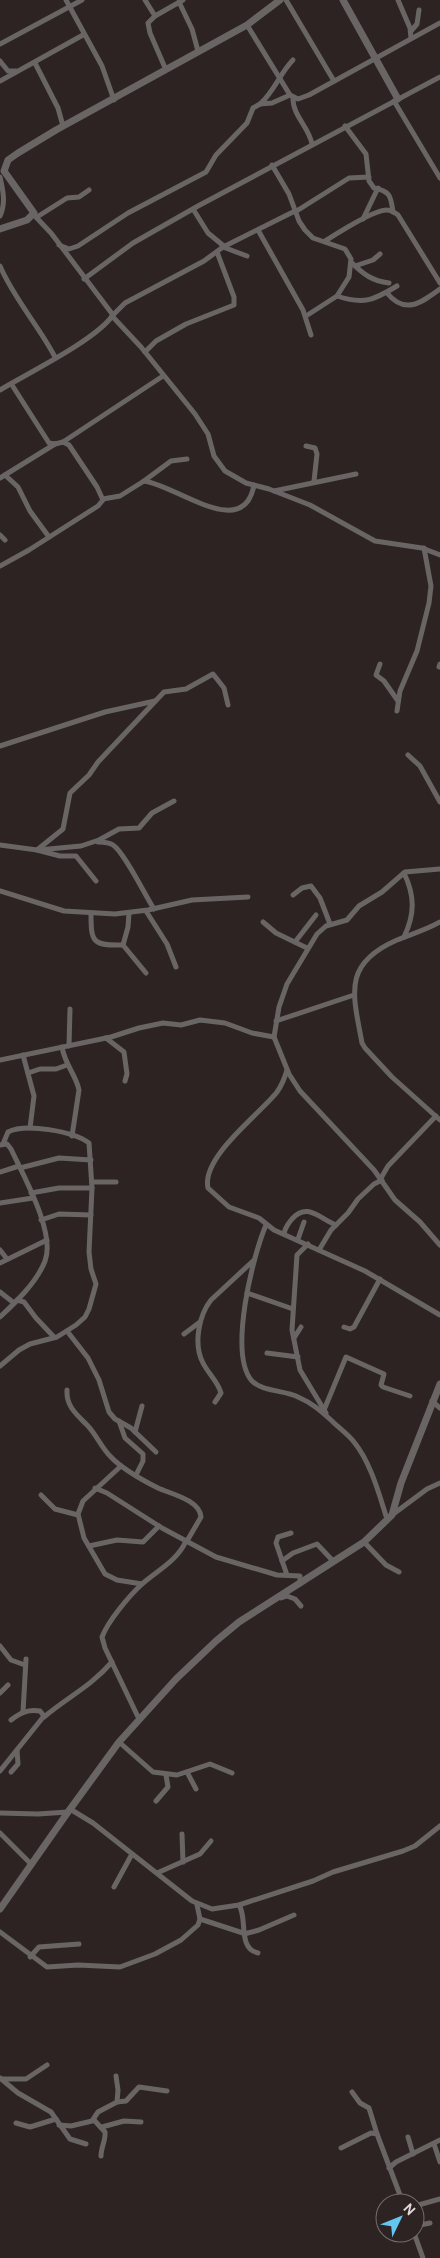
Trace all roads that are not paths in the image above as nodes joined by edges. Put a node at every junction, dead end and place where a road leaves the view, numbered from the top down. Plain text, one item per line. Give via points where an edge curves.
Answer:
1 (66, 0) edge
2 (82, 0) edge
3 (145, 0) edge
4 (280, 0) edge
5 (286, 0) edge
6 (342, 0) edge
7 (398, 0) edge
8 (181, 1) edge
9 (69, 7) junction
10 (419, 10) dead end
11 (155, 16) junction
12 (440, 23) edge
13 (247, 25) junction
14 (410, 30) junction
15 (83, 35) junction
16 (411, 38) junction
17 (0, 44) edge
18 (198, 51) junction
19 (376, 59) junction
20 (293, 60) dead end
21 (0, 62) edge
22 (35, 63) junction
23 (166, 70) junction
24 (19, 71) junction
25 (440, 78) edge
26 (279, 79) junction
27 (0, 81) edge
28 (334, 81) junction
29 (291, 96) junction
30 (114, 100) junction
31 (396, 100) junction
32 (260, 104) junction
33 (63, 126) junction
34 (345, 126) junction
35 (312, 144) junction
36 (272, 165) junction
37 (2, 174) edge
38 (439, 174) edge
39 (369, 177) junction
40 (378, 188) junction
41 (88, 190) dead end
42 (194, 208) junction
43 (295, 212) junction
44 (393, 212) junction
45 (0, 216) edge
46 (35, 216) junction
47 (363, 220) junction
48 (0, 229) edge
49 (258, 230) junction
50 (325, 241) junction
51 (59, 245) junction
52 (224, 247) junction
53 (217, 252) junction
54 (380, 254) dead end
55 (247, 256) dead end
56 (353, 264) junction
57 (0, 266) edge
58 (84, 279) junction
59 (389, 282) dead end
60 (440, 283) edge
61 (397, 286) dead end
62 (440, 289) edge
63 (387, 293) junction
64 (338, 296) junction
65 (112, 316) junction
66 (306, 316) junction
67 (312, 336) dead end
68 (145, 352) junction
69 (55, 358) junction
70 (163, 376) junction
71 (12, 384) junction
72 (0, 390) edge
73 (63, 442) junction
74 (56, 444) junction
75 (306, 446) dead end
76 (187, 459) dead end
77 (356, 474) dead end
78 (3, 476) edge
79 (144, 481) junction
80 (314, 481) junction
81 (254, 485) junction
82 (274, 491) junction
83 (103, 499) junction
84 (0, 535) edge
85 (49, 537) junction
86 (5, 540) dead end
87 (424, 548) junction
88 (440, 555) edge
89 (0, 566) edge
90 (380, 664) dead end
91 (155, 700) junction
92 (398, 701) junction
93 (228, 705) dead end
94 (397, 711) dead end
95 (0, 746) edge
96 (408, 755) dead end
97 (174, 801) dead end
98 (440, 801) edge
99 (96, 841) junction
100 (0, 845) edge
101 (37, 850) junction
102 (440, 869) edge
103 (404, 873) junction
104 (96, 881) dead end
105 (0, 891) edge
106 (293, 895) dead end
107 (248, 898) dead end
108 (154, 909) junction
109 (146, 911) junction
110 (91, 913) junction
111 (129, 913) junction
112 (316, 915) dead end
113 (263, 922) dead end
114 (440, 922) edge
115 (330, 924) junction
116 (403, 938) junction
117 (295, 942) junction
118 (123, 945) junction
119 (307, 948) junction
120 (176, 967) dead end
121 (146, 973) dead end
122 (354, 995) junction
123 (70, 1009) dead end
124 (276, 1020) junction
125 (274, 1037) junction
126 (106, 1038) junction
127 (69, 1046) junction
128 (62, 1047) junction
129 (23, 1055) junction
130 (0, 1060) edge
131 (67, 1065) junction
132 (287, 1070) junction
133 (28, 1073) junction
134 (125, 1081) dead end
135 (438, 1118) edge
136 (30, 1128) junction
137 (72, 1136) junction
138 (2, 1145) edge
139 (91, 1160) junction
140 (19, 1167) junction
141 (0, 1172) edge
142 (382, 1179) junction
143 (92, 1182) junction
144 (116, 1182) dead end
145 (92, 1188) junction
146 (32, 1196) junction
147 (0, 1203) edge
148 (91, 1215) junction
149 (41, 1220) junction
150 (304, 1222) dead end
151 (266, 1225) junction
152 (336, 1225) junction
153 (284, 1234) junction
154 (47, 1240) junction
155 (298, 1240) junction
156 (308, 1244) junction
157 (440, 1245) edge
158 (0, 1250) edge
159 (319, 1250) junction
160 (7, 1259) junction
161 (254, 1260) junction
162 (0, 1263) edge
163 (380, 1279) junction
164 (0, 1292) edge
165 (247, 1293) junction
166 (15, 1301) junction
167 (293, 1309) junction
168 (440, 1315) edge
169 (0, 1317) edge
170 (200, 1322) junction
171 (301, 1327) dead end
172 (344, 1327) dead end
173 (67, 1331) junction
174 (184, 1334) dead end
175 (54, 1337) junction
176 (294, 1338) junction
177 (267, 1353) dead end
178 (298, 1357) junction
179 (0, 1366) edge
180 (440, 1384) edge
181 (67, 1390) dead end
182 (410, 1396) dead end
183 (432, 1401) junction
184 (215, 1402) dead end
185 (142, 1406) dead end
186 (440, 1408) edge
187 (324, 1410) junction
188 (327, 1416) junction
189 (119, 1421) junction
190 (135, 1432) junction
191 (156, 1452) dead end
192 (121, 1466) junction
193 (136, 1475) junction
194 (440, 1483) edge
195 (95, 1488) junction
196 (41, 1495) dead end
197 (78, 1515) junction
198 (389, 1517) junction
199 (159, 1526) junction
200 (291, 1533) dead end
201 (187, 1541) junction
202 (364, 1542) junction
203 (89, 1546) junction
204 (282, 1561) junction
205 (334, 1562) junction
206 (398, 1572) dead end
207 (287, 1575) junction
208 (142, 1584) junction
209 (300, 1584) junction
210 (274, 1601) junction
211 (301, 1606) dead end
212 (0, 1646) edge
213 (26, 1658) dead end
214 (112, 1662) junction
215 (25, 1665) junction
216 (8, 1685) dead end
217 (0, 1693) edge
218 (22, 1712) junction
219 (44, 1717) junction
220 (139, 1719) junction
221 (11, 1720) dead end
222 (119, 1742) junction
223 (17, 1749) junction
224 (0, 1771) edge
225 (11, 1772) dead end
226 (187, 1772) junction
227 (232, 1773) dead end
228 (166, 1775) junction
229 (196, 1789) dead end
230 (156, 1801) dead end
231 (69, 1810) junction
232 (0, 1813) edge
233 (440, 1826) edge
234 (0, 1833) edge
235 (182, 1834) dead end
236 (211, 1841) dead end
237 (132, 1854) junction
238 (183, 1862) junction
239 (32, 1864) junction
240 (157, 1873) junction
241 (114, 1887) dead end
242 (197, 1905) junction
243 (239, 1905) junction
244 (0, 1909) edge
245 (294, 1915) dead end
246 (200, 1919) junction
247 (0, 1932) edge
248 (243, 1934) junction
249 (79, 1944) dead end
250 (258, 1952) dead end
251 (30, 1957) junction
252 (47, 2065) dead end
253 (116, 2076) dead end
254 (1, 2079) edge
255 (167, 2091) dead end
256 (352, 2092) dead end
257 (116, 2102) junction
258 (56, 2119) junction
259 (94, 2120) junction
260 (140, 2122) dead end
261 (16, 2123) dead end
262 (59, 2125) junction
263 (102, 2127) junction
264 (377, 2134) junction
265 (408, 2137) dead end
266 (440, 2140) edge
267 (86, 2144) dead end
268 (434, 2144) junction
269 (342, 2148) dead end
270 (413, 2154) junction
271 (101, 2156) dead end
272 (440, 2162) edge
273 (389, 2168) junction
274 (399, 2193) edge
275 (440, 2199) edge
276 (425, 2203) edge
277 (430, 2223) dead end
278 (425, 2224) edge
279 (418, 2243) edge
280 (423, 2258) edge

1 - 9 street
2 - 9 street
3 - 11 street
4 - 13 street
5 - 28 street
6 - 19 street
7 - 14 street
8 - 11 street
8 - 18 street
9 - 15 street
9 - 17 street
10 - 14 street via 417,24
11 - 23 street via 148,23 148,28
12 - 16 street
13 - 18 street
13 - 26 street
14 - 16 street
15 - 22 street
15 - 30 street via 102,66
16 - 19 street
18 - 23 street
19 - 28 street
19 - 31 street
20 - 26 street
21 - 24 street via 8,71
22 - 24 street
22 - 33 street via 58,108
23 - 30 street
24 - 27 street
25 - 31 street
26 - 29 street
26 - 32 street
28 - 29 street via 309,96
29 - 32 street
29 - 35 street
30 - 33 street
31 - 34 street
31 - 38 street
32 - 51 street via 251,111 243,128 216,155 206,172 128,213 78,246 68,249
33 - 37 street via 8,160
34 - 35 street
34 - 39 street via 366,154
35 - 36 street
36 - 42 street
36 - 43 street via 289,194
37 - 45 street via 4,190
37 - 46 street via 33,209
39 - 40 street via 372,186
39 - 43 street via 349,178
40 - 44 street via 389,196
40 - 47 street
41 - 46 street
42 - 52 street via 208,233
42 - 58 street via 133,243
43 - 49 street
43 - 50 street via 313,238
44 - 47 street via 382,210
44 - 60 street via 398,215
46 - 48 street
46 - 51 street
47 - 50 street
49 - 52 street
49 - 66 street
50 - 56 street via 345,249
51 - 58 street
52 - 53 street
52 - 55 street
53 - 65 street via 125,303
53 - 68 street via 234,305 186,324 156,341
54 - 56 street via 373,260
56 - 59 street via 370,278
56 - 64 street
57 - 69 street
58 - 65 street
61 - 63 street
62 - 63 street via 406,306 396,303
63 - 64 street via 374,300 363,301
64 - 66 street
65 - 68 street
65 - 69 street
66 - 67 street
68 - 70 street
69 - 71 street
70 - 73 street
70 - 81 street via 208,434 214,456 224,471
71 - 72 street
71 - 74 street via 48,440
73 - 74 street
73 - 83 street via 69,445
74 - 78 street
75 - 80 street via 316,450
76 - 79 street via 171,461
77 - 80 street
78 - 85 street via 18,487
79 - 81 street via 231,512 247,505
79 - 83 street via 120,496
80 - 82 street
81 - 82 street
82 - 87 street via 317,509 375,541
83 - 85 street via 98,506
84 - 86 street
85 - 89 street
87 - 88 street
87 - 92 street via 431,586 429,603 417,652
90 - 92 street via 376,675
91 - 93 street via 164,692 186,689 213,674 224,688
91 - 95 street via 105,712
91 - 101 street via 70,793 63,829
92 - 94 street
96 - 98 street via 420,766
97 - 99 street via 152,813 139,828 119,829
99 - 101 street via 81,846
99 - 108 street via 116,847
100 - 101 street
101 - 104 street via 76,856
102 - 103 street
103 - 115 street via 359,906 347,920
103 - 116 street via 414,908 411,924
105 - 110 street via 48,907
106 - 115 street via 311,886 320,898
107 - 108 street via 192,900
108 - 109 street
109 - 111 street
109 - 120 street via 167,944
110 - 111 street
110 - 118 street via 94,940 103,945
111 - 118 street
112 - 117 street
113 - 117 street
114 - 116 street
115 - 119 street
116 - 122 street via 383,948 361,967
117 - 119 street
118 - 121 street
119 - 124 street via 287,984
122 - 124 street
122 - 135 street via 362,1043 392,1078
123 - 127 street
124 - 125 street
125 - 126 street via 225,1023 200,1020 181,1025 163,1023
125 - 132 street
126 - 127 street
126 - 134 street via 124,1052
127 - 128 street
128 - 129 street
128 - 131 street
129 - 130 street
129 - 133 street
131 - 133 street
131 - 137 street via 79,1090
132 - 142 street via 300,1091
132 - 151 street via 278,1091 216,1157 207,1183 210,1191 229,1207 259,1218
133 - 136 street via 34,1096
135 - 142 street via 388,1166
136 - 137 street via 44,1128
136 - 138 street via 8,1132
137 - 139 street via 89,1142
138 - 140 street via 7,1144 11,1149
139 - 140 street via 59,1158
139 - 143 street
140 - 141 street
140 - 146 street
142 - 152 street via 367,1190
142 - 157 street via 395,1200
143 - 144 street
143 - 145 street
145 - 146 street via 59,1188
145 - 148 street
146 - 147 street
146 - 149 street
148 - 149 street via 66,1213
148 - 173 street via 90,1264 96,1284 85,1318
149 - 154 street
150 - 155 street
151 - 153 street
151 - 161 street
152 - 153 street via 301,1211 286,1226
152 - 159 street
153 - 155 street
154 - 160 street
154 - 166 street via 45,1262
155 - 156 street
156 - 159 street
156 - 167 street via 297,1255
158 - 160 street
159 - 163 street
160 - 162 street
161 - 165 street
161 - 170 street via 211,1300
163 - 168 street
163 - 172 street via 354,1327 350,1330
164 - 166 street
165 - 167 street
165 - 188 street via 242,1344 249,1376 258,1386 300,1397
166 - 169 street
166 - 175 street via 24,1302
167 - 176 street
170 - 174 street
170 - 184 street via 200,1355 221,1393
171 - 176 street
173 - 175 street
173 - 189 street via 88,1358 109,1412
175 - 179 street via 30,1344
176 - 178 street
177 - 178 street
178 - 187 street via 300,1370
180 - 183 street
181 - 192 street via 66,1398 74,1412
182 - 187 street via 383,1387 384,1374 346,1357
183 - 186 street
183 - 198 street
185 - 190 street
187 - 188 street
188 - 198 street via 356,1443
189 - 190 street
189 - 193 street via 125,1438 143,1454
190 - 191 street
192 - 193 street
192 - 195 street
193 - 201 street via 188,1501 199,1510 200,1518
194 - 198 street
195 - 197 street via 83,1501
195 - 199 street
196 - 197 street via 55,1509
197 - 203 street
198 - 202 street
199 - 201 street
199 - 203 street via 142,1542 117,1540
200 - 204 street via 277,1538
201 - 207 street via 225,1560
201 - 208 street via 174,1559
202 - 205 street
202 - 206 street
203 - 208 street via 110,1578
204 - 205 street via 317,1544
204 - 207 street
205 - 209 street
207 - 209 street via 300,1576
208 - 214 street via 104,1632 102,1642
209 - 210 street
210 - 211 street via 287,1596
210 - 220 street via 216,1640
212 - 215 street via 11,1660
213 - 215 street
214 - 219 street via 92,1683
214 - 220 street
215 - 218 street
216 - 217 street
218 - 219 street via 36,1710
218 - 221 street
219 - 223 street
220 - 222 street
222 - 228 street via 147,1770
222 - 231 street
223 - 224 street
223 - 225 street via 18,1764
226 - 227 street via 210,1764
226 - 228 street
226 - 229 street
228 - 230 street via 168,1787
231 - 232 street via 38,1814
231 - 237 street via 87,1818
231 - 239 street
233 - 243 street via 403,1851
234 - 239 street
235 - 238 street
236 - 238 street via 203,1852
237 - 240 street
237 - 241 street
238 - 240 street
239 - 244 street
240 - 242 street
242 - 243 street via 212,1909
242 - 246 street
243 - 248 street via 244,1915
245 - 248 street
246 - 248 street
246 - 251 street via 193,1930 176,1943 120,1967 70,1965 52,1968
247 - 251 street
248 - 250 street via 250,1949
249 - 251 street via 39,1946
252 - 254 street via 26,2079
253 - 257 street
254 - 258 street via 51,2112
255 - 257 street via 139,2087 126,2100
256 - 264 street via 360,2103 370,2108
257 - 259 street via 98,2112
258 - 261 street via 30,2127
258 - 262 street
259 - 262 street via 72,2126
259 - 263 street
260 - 263 street via 124,2121
262 - 267 street via 70,2139
263 - 271 street via 105,2134
264 - 269 street via 371,2133
264 - 273 street
265 - 270 street
266 - 268 street
268 - 270 street
268 - 272 street
270 - 273 street
273 - 274 street
275 - 276 street
277 - 278 street
279 - 280 street

